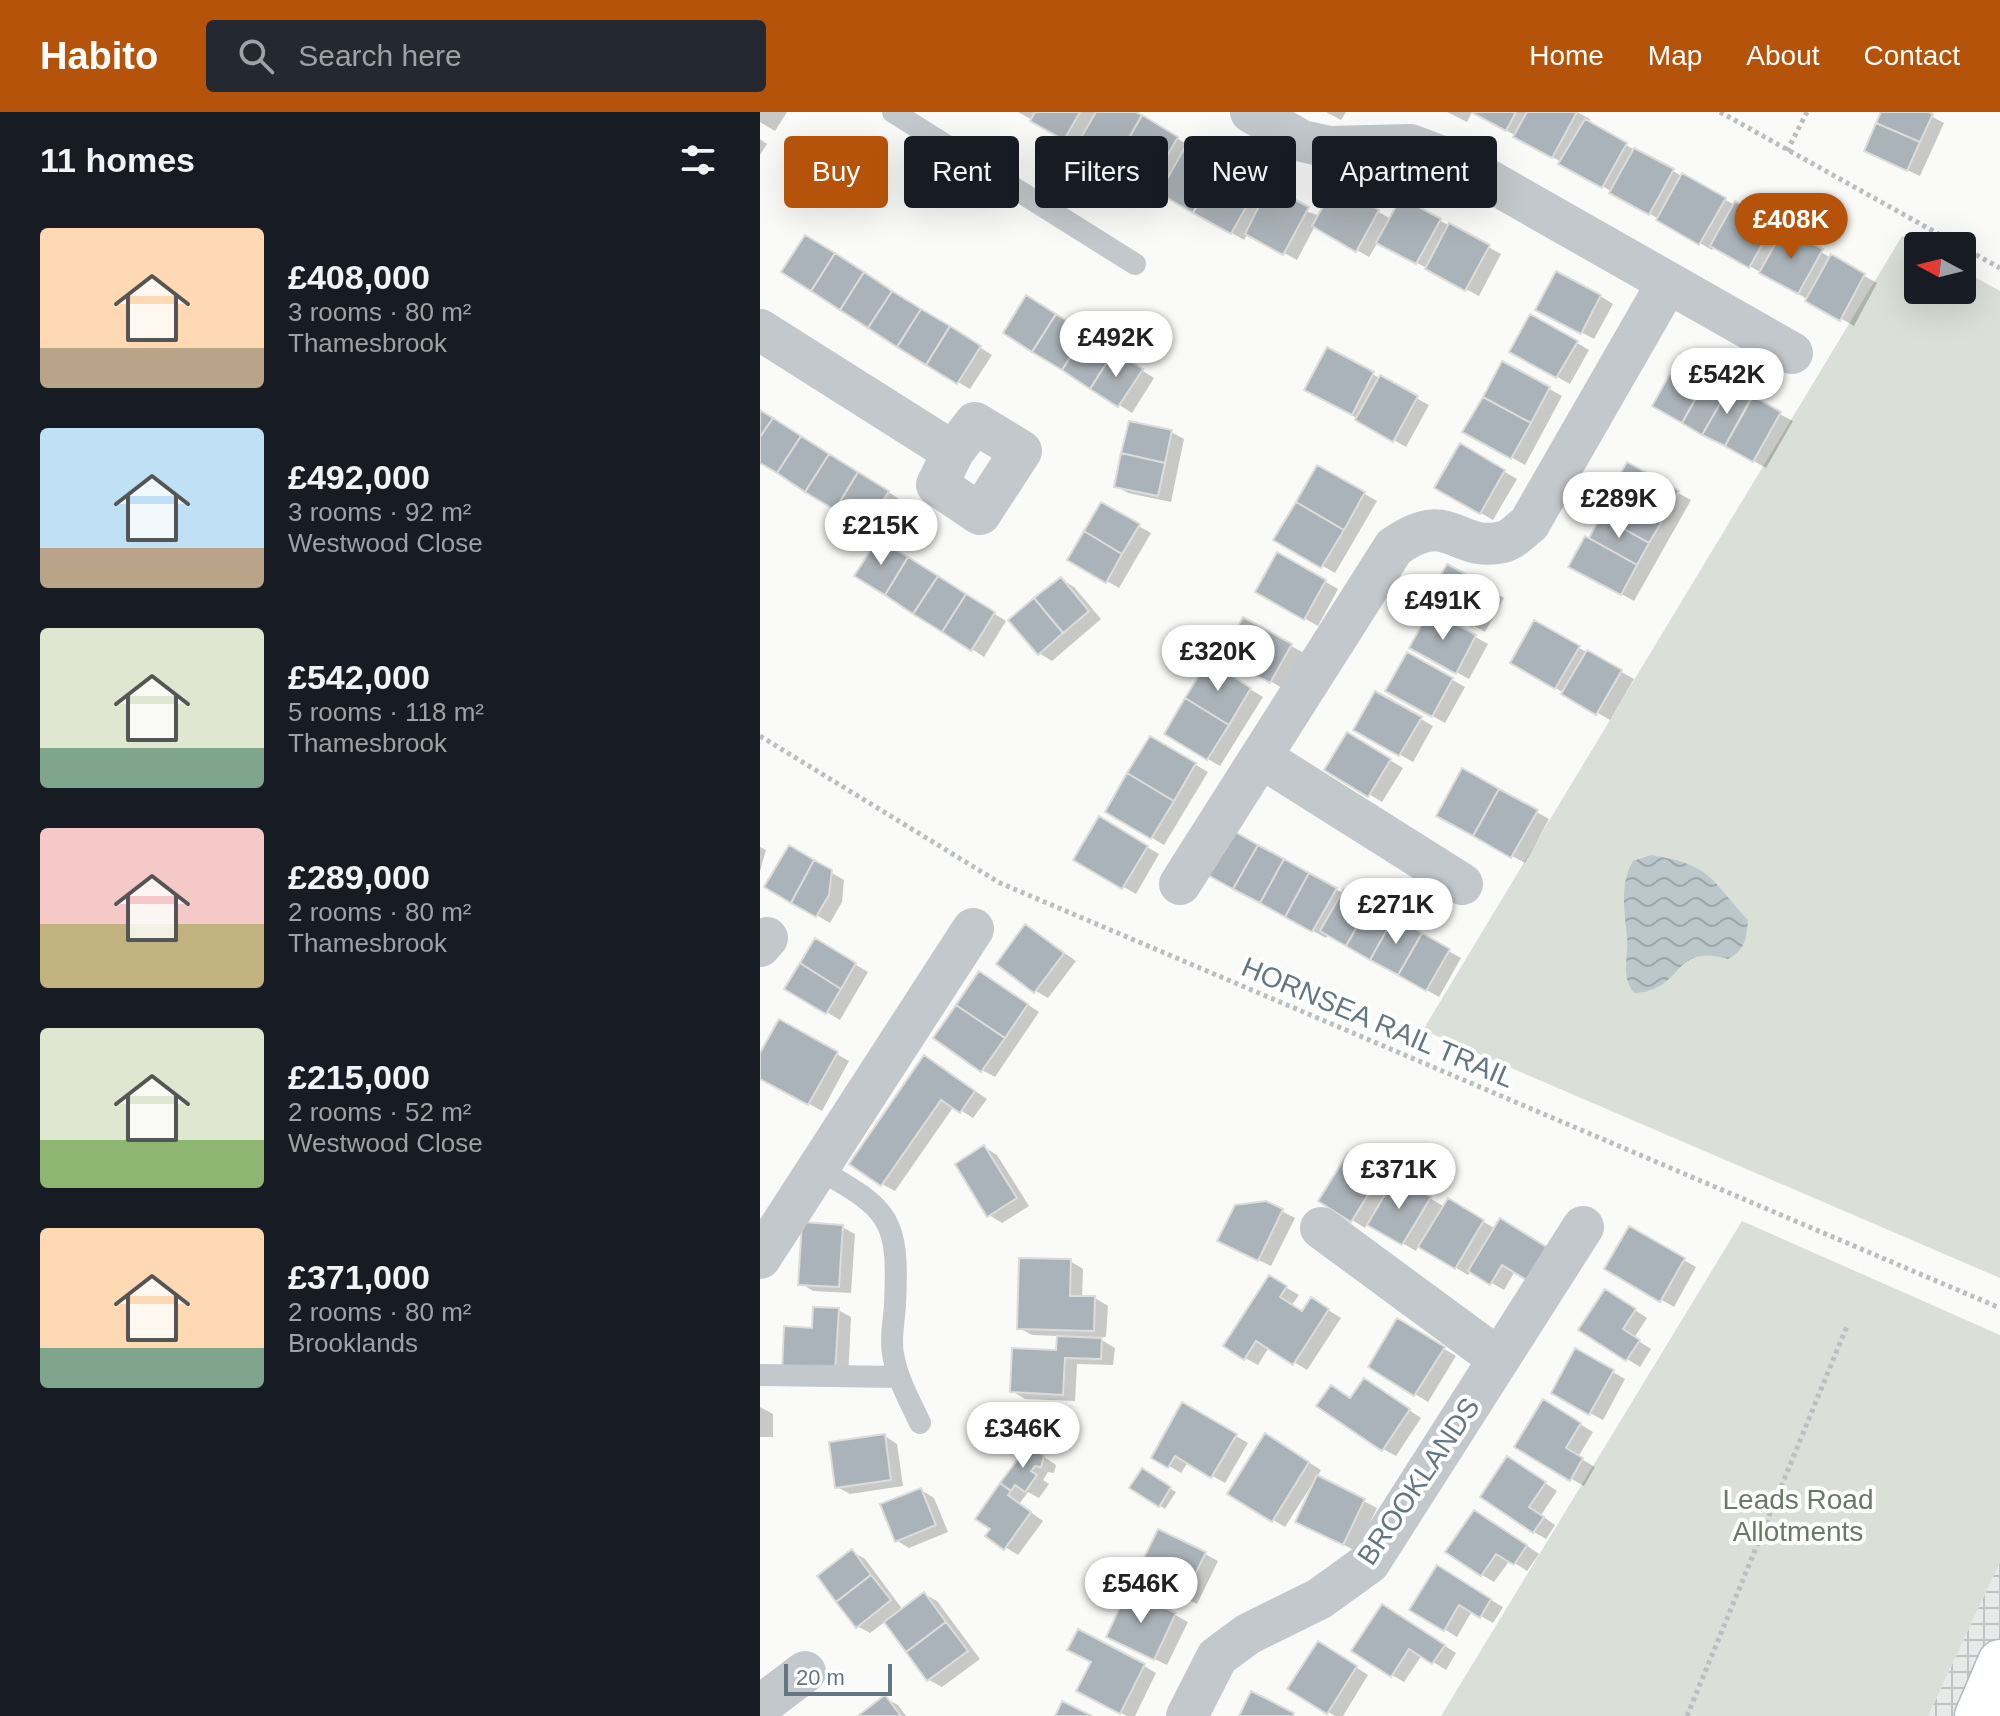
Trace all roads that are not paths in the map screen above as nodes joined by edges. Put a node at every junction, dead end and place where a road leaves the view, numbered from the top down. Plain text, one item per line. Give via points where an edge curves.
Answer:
1 (893, 112) edge
2 (1251, 112) edge
3 (1135, 264) dead end
4 (1667, 284) junction
5 (760, 330) edge
6 (1792, 353) dead end
7 (953, 452) dead end
8 (1262, 758) junction
9 (1180, 884) dead end
10 (1462, 884) dead end
11 (973, 929) dead end
12 (818, 1169) junction
13 (1583, 1227) dead end
14 (1321, 1228) dead end
15 (760, 1258) edge
16 (1499, 1359) junction
17 (760, 1375) edge
18 (899, 1377) junction
19 (920, 1423) dead end
20 (2000, 1662) edge
21 (1187, 1716) edge
22 (1977, 1716) edge

1 - 3 lane
2 - 4 street via 1302,141 1329,147 1410,145 1458,163
4 - 6 street
4 - 8 street via 1529,524 1505,542 1473,542 1437,529 1416,531 1394,547
5 - 7 street
8 - 9 street
8 - 10 street
11 - 12 street
12 - 15 street
12 - 18 lane via 870,1198 891,1226 896,1281 892,1352
13 - 16 street, BROOKLANDS
14 - 16 street
16 - 21 street, BROOKLANDS via 1369,1563 1319,1599 1248,1634 1217,1657
17 - 18 lane
18 - 19 lane
20 - 22 street

